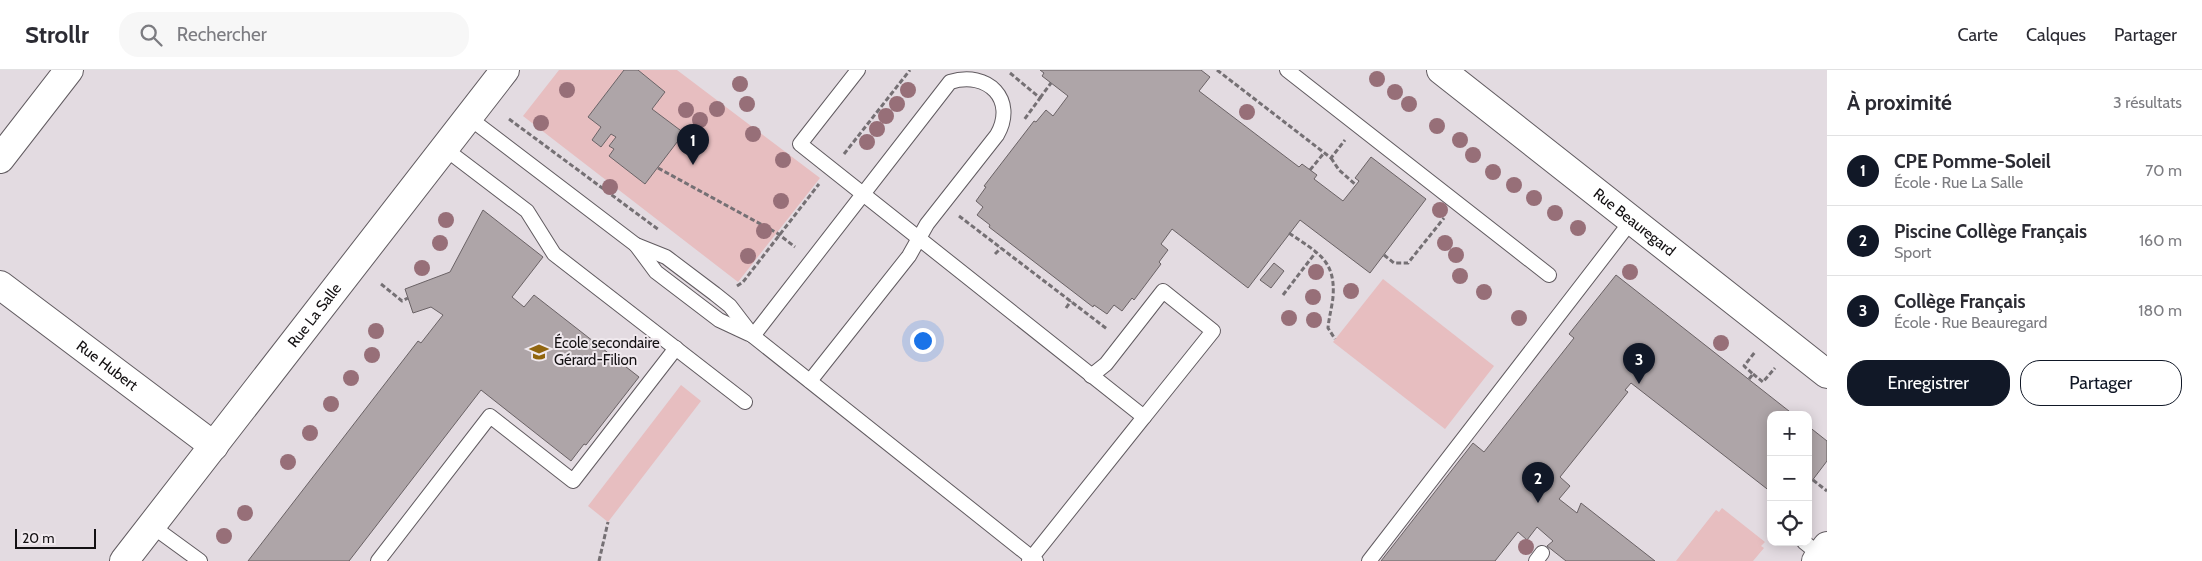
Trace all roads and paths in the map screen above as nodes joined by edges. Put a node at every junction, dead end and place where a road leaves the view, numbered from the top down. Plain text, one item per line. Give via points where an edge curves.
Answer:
1 (69, 70) edge
2 (505, 70) edge
3 (858, 70) edge
4 (910, 70) edge
5 (1006, 70) edge
6 (1217, 70) edge
7 (1287, 70) edge
8 (1442, 70) edge
9 (1051, 83) dead end
10 (1040, 98) junction
11 (468, 117) junction
12 (509, 119) dead end
13 (1023, 121) dead end
14 (1348, 136) dead end
15 (444, 148) junction
16 (1324, 153) junction
17 (840, 158) dead end
18 (1331, 158) junction
19 (0, 159) edge
20 (658, 168) dead end
21 (1310, 170) dead end
22 (822, 180) dead end
23 (1356, 184) dead end
24 (863, 195) junction
25 (954, 212) dead end
26 (1449, 212) dead end
27 (1632, 220) junction
28 (1289, 233) dead end
29 (666, 236) dead end
30 (780, 236) junction
31 (918, 240) junction
32 (1001, 248) junction
33 (1316, 252) junction
34 (995, 254) dead end
35 (1384, 255) dead end
36 (1549, 276) dead end
37 (381, 284) dead end
38 (0, 285) edge
39 (728, 288) dead end
40 (1283, 295) dead end
41 (408, 298) dead end
42 (1071, 301) junction
43 (1066, 308) dead end
44 (1113, 333) dead end
45 (753, 336) junction
46 (1335, 339) dead end
47 (676, 348) junction
48 (1758, 349) dead end
49 (1778, 364) dead end
50 (1753, 374) junction
51 (1827, 374) edge
52 (1091, 376) junction
53 (1748, 379) dead end
54 (810, 381) junction
55 (745, 402) dead end
56 (1144, 417) junction
57 (214, 446) junction
58 (1813, 480) dead end
59 (1827, 491) edge
60 (608, 522) dead end
61 (152, 526) junction
62 (1032, 560) edge
63 (124, 561) edge
64 (200, 561) edge
65 (378, 561) edge
66 (599, 561) edge
67 (1369, 561) edge

1 - 19 street
2 - 11 street, Rue La Salle
3 - 24 lane via 800,144
4 - 17 path
5 - 10 path
6 - 16 path
7 - 36 lane
8 - 27 street, Rue Beauregard
9 - 10 path
10 - 13 path
11 - 15 street, Rue La Salle
11 - 45 lane via 636,244 656,272 719,320
12 - 29 path
14 - 18 path
15 - 47 lane via 527,211 554,254
15 - 57 street, Rue La Salle
16 - 18 path
16 - 21 path
18 - 23 path via 1339,170
20 - 30 path
22 - 30 path
24 - 31 lane
24 - 31 lane via 950,82 968,75 987,81 998,92 1005,109 1002,127
24 - 45 lane
25 - 32 path
26 - 35 path via 1408,262 1394,263
27 - 51 street, Rue Beauregard
27 - 67 lane
28 - 33 path
30 - 39 path via 743,282
31 - 52 lane
31 - 54 lane via 909,256
32 - 34 path
32 - 42 path
33 - 40 path
33 - 46 path via 1332,273 1333,298 1328,328
37 - 41 path via 402,301
38 - 57 street, Rue Hubert
42 - 43 path
42 - 44 path
45 - 54 lane
47 - 55 lane
47 - 65 lane via 573,481 490,416
48 - 50 path via 1744,366
49 - 50 path via 1764,382
50 - 53 path
52 - 56 lane
52 - 56 lane via 1106,364 1163,291 1213,331
54 - 62 lane
56 - 62 lane
57 - 61 street, Rue La Salle
58 - 59 path
60 - 66 path
61 - 63 street, Rue La Salle
61 - 64 lane

